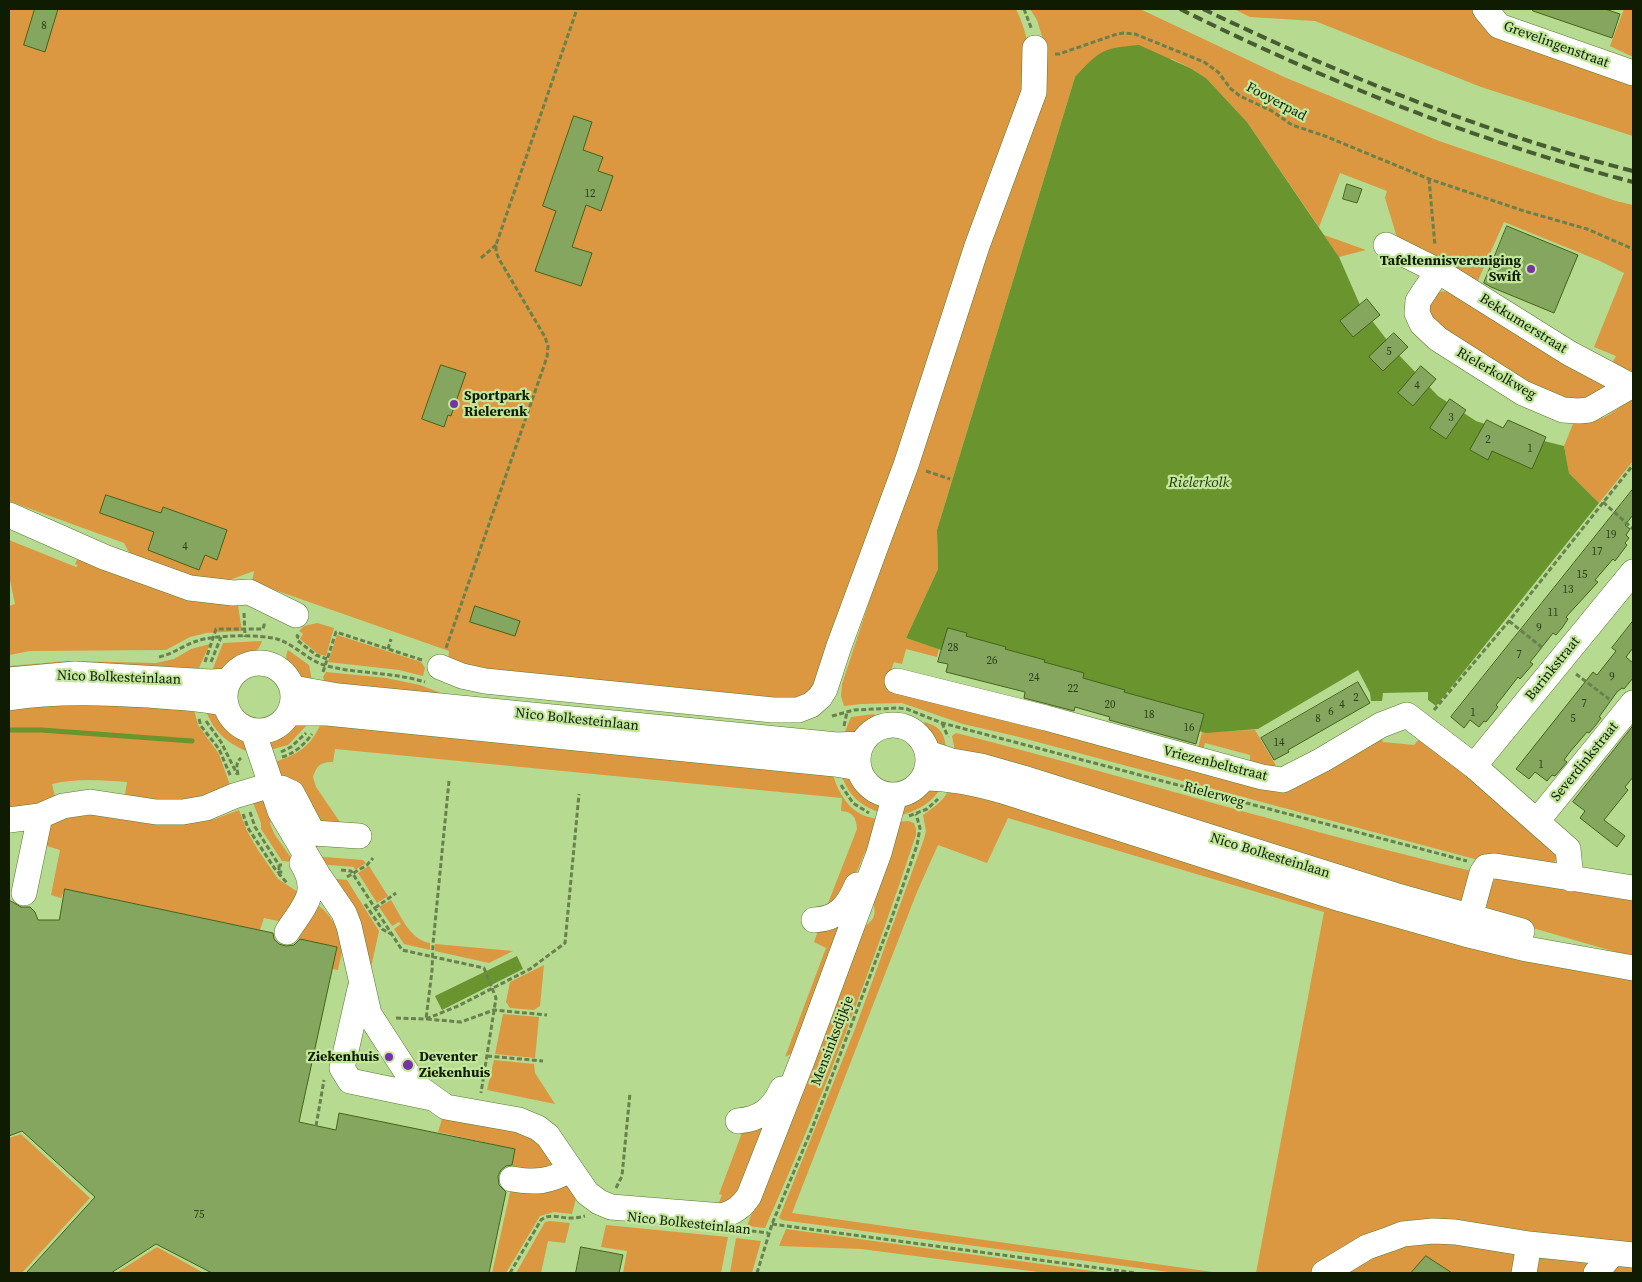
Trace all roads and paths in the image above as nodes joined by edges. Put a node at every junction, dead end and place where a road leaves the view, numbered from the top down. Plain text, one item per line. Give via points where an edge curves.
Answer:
1 (577, 9) edge
2 (1485, 9) edge
3 (1035, 48) joint
4 (1633, 73) edge
5 (1429, 179) junction
6 (496, 245) junction
7 (1386, 245) dead end
8 (1633, 249) edge
9 (481, 258) dead end
10 (1438, 270) junction
11 (1632, 387) edge
12 (906, 465) junction
13 (1633, 465) edge
14 (950, 478) dead end
15 (1603, 502) junction
16 (9, 515) edge
17 (1633, 529) edge
18 (1633, 572) edge
19 (293, 624) joint
20 (273, 627) dead end
21 (391, 639) dead end
22 (388, 649) dead end
23 (152, 657) dead end
24 (327, 659) dead end
25 (440, 667) joint
26 (9, 680) edge
27 (897, 680) dead end
28 (293, 688) junction
29 (227, 692) junction
30 (9, 698) edge
31 (1633, 703) edge
32 (847, 712) dead end
33 (290, 713) junction
34 (1421, 726) junction
35 (253, 731) junction
36 (928, 753) junction
37 (861, 756) junction
38 (1474, 766) junction
39 (923, 778) junction
40 (449, 780) dead end
41 (580, 794) dead end
42 (277, 795) junction
43 (895, 795) junction
44 (916, 814) dead end
45 (40, 816) junction
46 (9, 820) edge
47 (1537, 821) junction
48 (305, 838) dead end
49 (365, 846) junction
50 (879, 853) junction
51 (278, 865) dead end
52 (1486, 866) junction
53 (347, 877) dead end
54 (1571, 879) junction
55 (315, 888) junction
56 (1633, 888) edge
57 (24, 893) dead end
58 (396, 893) dead end
59 (375, 908) dead end
60 (814, 920) dead end
61 (1467, 925) junction
62 (387, 926) dead end
63 (292, 934) dead end
64 (433, 956) junction
65 (1622, 966) edge
66 (361, 984) junction
67 (492, 988) junction
68 (494, 1010) junction
69 (547, 1015) dead end
70 (426, 1019) junction
71 (375, 1022) junction
72 (487, 1056) junction
73 (543, 1061) dead end
74 (802, 1061) junction
75 (335, 1075) junction
76 (323, 1085) junction
77 (630, 1093) dead end
78 (434, 1098) junction
79 (486, 1098) dead end
80 (738, 1120) dead end
81 (316, 1126) dead end
82 (570, 1170) junction
83 (512, 1179) dead end
84 (612, 1194) junction
85 (772, 1224) junction
86 (740, 1230) dead end
87 (768, 1233) junction
88 (1529, 1244) junction
89 (1623, 1254) edge
90 (510, 1273) edge
91 (757, 1273) edge
92 (1136, 1273) edge
93 (1324, 1273) edge
94 (1524, 1273) edge
95 (1596, 1273) edge

1 - 6 path
2 - 4 street, Grevelingenstraat via 1499,26
3 - 5 path, Fooyerpad via 1059,54 1117,34 1135,34 1204,62 1240,96 1272,110 1292,125
3 - 12 street via 1034,92 978,246
5 - 8 path, Fooyerpad via 1587,229
5 - 10 path
6 - 9 path
6 - 25 path via 499,259 545,337 547,357
7 - 10 street, Bekkumerstraat
10 - 11 street, Bekkumerstraat via 1569,353
10 - 11 street, Rielerkolkweg via 1418,300 1417,313 1422,324 1438,339 1523,393 1563,410 1579,411 1589,410
12 - 14 path
12 - 25 street via 825,689 811,705 798,710 773,710 485,681
13 - 15 path
15 - 17 path
15 - 34 path
16 - 19 street via 104,557 190,588 249,592
18 - 38 street, Barinkstraat
19 - 24 path via 297,640 316,655
20 - 23 path, Nico Bolkesteinlaan via 264,624 263,629 245,629 245,637 206,638 172,654
21 - 22 path
26 - 29 street, Nico Bolkesteinlaan via 75,674 211,682
27 - 34 street, Vriezenbeltstraat via 1283,780 1381,725 1407,716
28 - 29 street via 277,667 260,663 242,667 234,673
28 - 33 street
28 - 37 street, Nico Bolkesteinlaan via 338,696 837,745
29 - 30 street, Nico Bolkesteinlaan via 215,701 87,692
29 - 35 street via 232,719
31 - 47 street, Severdinkstraat
32 - 52 path, Rielerweg via 907,710 942,723
33 - 35 street via 274,728
33 - 37 street, Nico Bolkesteinlaan via 326,713 835,764
34 - 38 street, Vriezenbeltstraat
35 - 42 street
36 - 37 street via 917,734 898,725 877,729 869,736
36 - 39 street
36 - 61 street, Nico Bolkesteinlaan via 1023,778 1394,895
37 - 43 street via 863,777 869,785
38 - 47 street, Vriezenbeltstraat
39 - 43 street via 911,790
39 - 61 street, Nico Bolkesteinlaan via 949,779 999,790 1341,899
40 - 64 path
41 - 67 path via 565,943 530,969
42 - 45 street via 234,796 206,808 182,812 156,812 90,802 63,806
42 - 49 street via 292,792 313,833
42 - 55 street
43 - 50 street
44 - 85 path, Mensinksdijkje via 919,838 890,923
45 - 46 street
45 - 57 street
47 - 54 street, Vriezenbeltstraat via 1568,849
48 - 49 street via 316,842
49 - 53 path via 367,865
50 - 60 street via 864,867 852,898 842,912
50 - 74 street
51 - 55 path via 283,880
52 - 54 street
52 - 61 street
54 - 56 street
55 - 63 street via 315,898
55 - 66 street via 344,913
58 - 59 path
61 - 65 street, Nico Bolkesteinlaan via 1530,934
62 - 64 path via 402,950
64 - 67 path via 484,968
64 - 70 path
66 - 71 street
66 - 75 street via 342,1068
67 - 68 path via 496,998
67 - 70 path
68 - 69 path
68 - 70 path via 461,1022
68 - 72 path
70 - 71 path via 384,1018
71 - 78 street via 415,1085
72 - 73 path
72 - 79 path via 480,1097
74 - 80 street via 792,1063 777,1100 767,1112
74 - 84 street via 749,1196 736,1211 723,1216
75 - 76 path
75 - 76 path
75 - 78 street
76 - 81 path
77 - 84 path via 622,1176
78 - 82 street via 446,1107 519,1120 538,1128 548,1136
82 - 83 street via 548,1180
82 - 84 street via 587,1193 599,1202
84 - 90 path, Nico Bolkesteinlaan via 610,1216 571,1219 546,1216
85 - 87 path, Mensinksdijkje
85 - 92 path
86 - 87 path, Nico Bolkesteinlaan
87 - 91 path, Mensinksdijkje
88 - 89 street
88 - 93 street via 1455,1232 1403,1234 1367,1247
88 - 94 street
89 - 95 street

